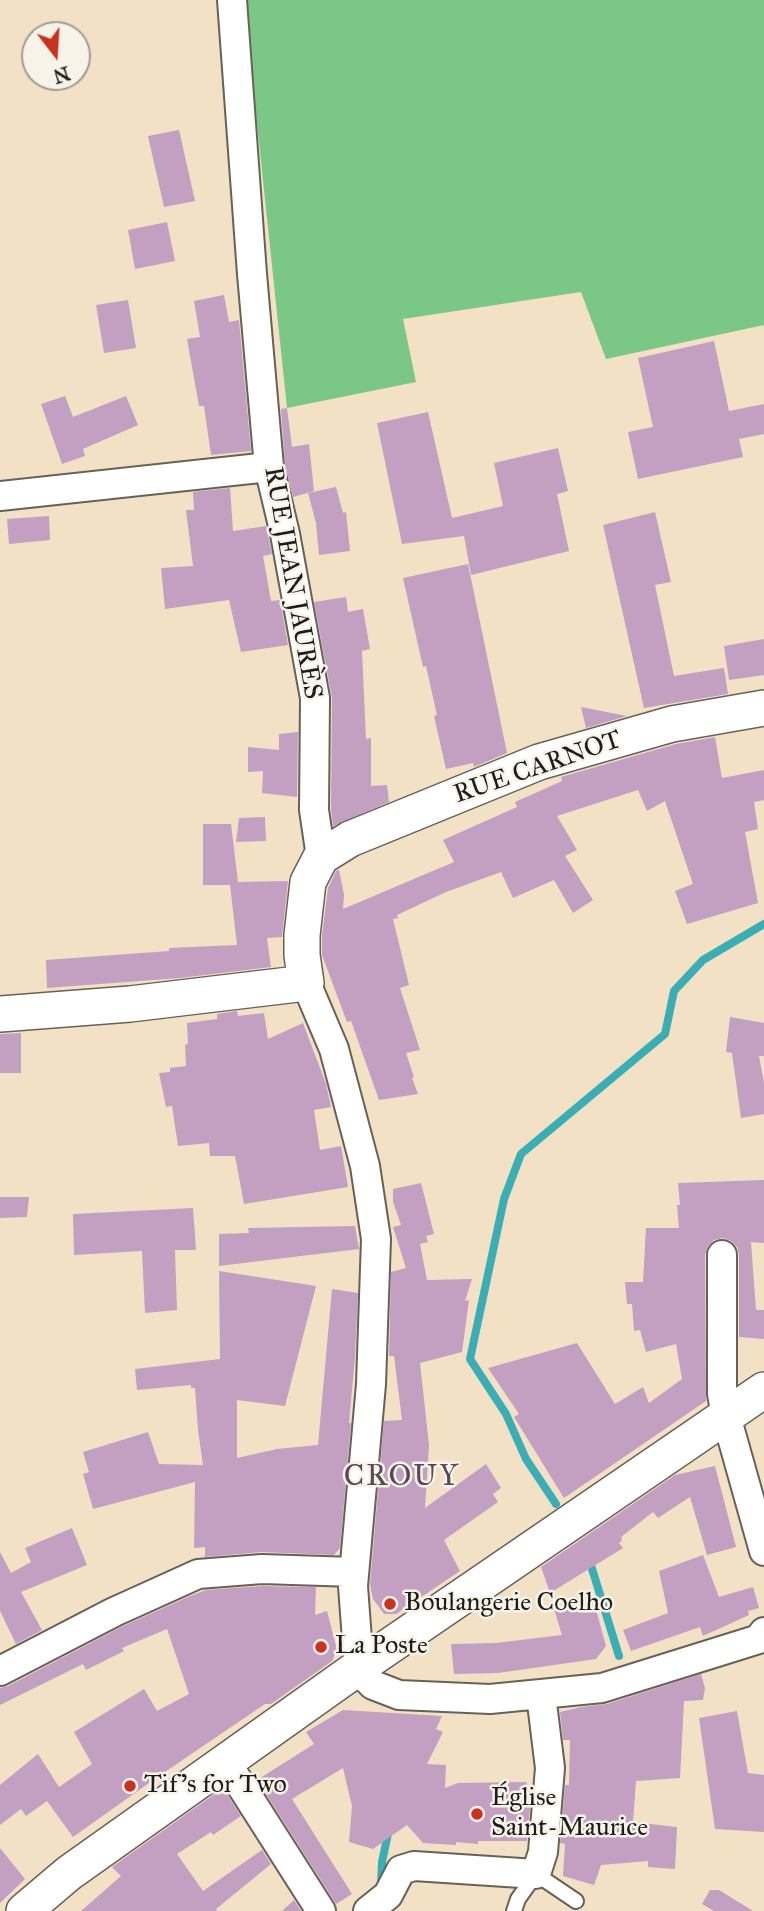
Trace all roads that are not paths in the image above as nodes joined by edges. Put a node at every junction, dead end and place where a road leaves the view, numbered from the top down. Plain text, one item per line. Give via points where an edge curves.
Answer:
1 (232, 0) edge
2 (269, 467) junction
3 (0, 496) edge
4 (764, 708) edge
5 (321, 857) junction
6 (306, 982) junction
7 (0, 1014) edge
8 (722, 1255) dead end
9 (764, 1390) edge
10 (726, 1416) junction
11 (764, 1551) edge
12 (354, 1572) junction
13 (764, 1632) edge
14 (359, 1667) junction
15 (0, 1671) edge
16 (541, 1695) junction
17 (226, 1762) junction
18 (536, 1874) junction
19 (382, 1898) edge
20 (576, 1900) dead end
21 (25, 1911) edge
22 (321, 1911) edge
23 (514, 1911) edge

1 - 2 street, RUE JEAN JAURÈS
2 - 3 street
2 - 5 street, RUE JEAN JAURÈS via 315,698 314,810
4 - 5 street, RUE CARNOT via 672,724 539,762 351,839
5 - 6 street via 308,881 302,945
6 - 7 street via 130,1004
6 - 12 street via 334,1049 365,1166 376,1240 371,1384
8 - 10 street
9 - 10 street
10 - 11 street
10 - 14 street
12 - 14 street
12 - 15 street via 262,1569 198,1574
13 - 16 street via 759,1639 602,1688
14 - 16 street via 373,1685 399,1695 490,1699
14 - 17 street
16 - 18 street via 550,1768 543,1852
17 - 21 street via 69,1873
17 - 22 street
18 - 19 street via 414,1866 401,1871
18 - 20 lane
18 - 23 lane

